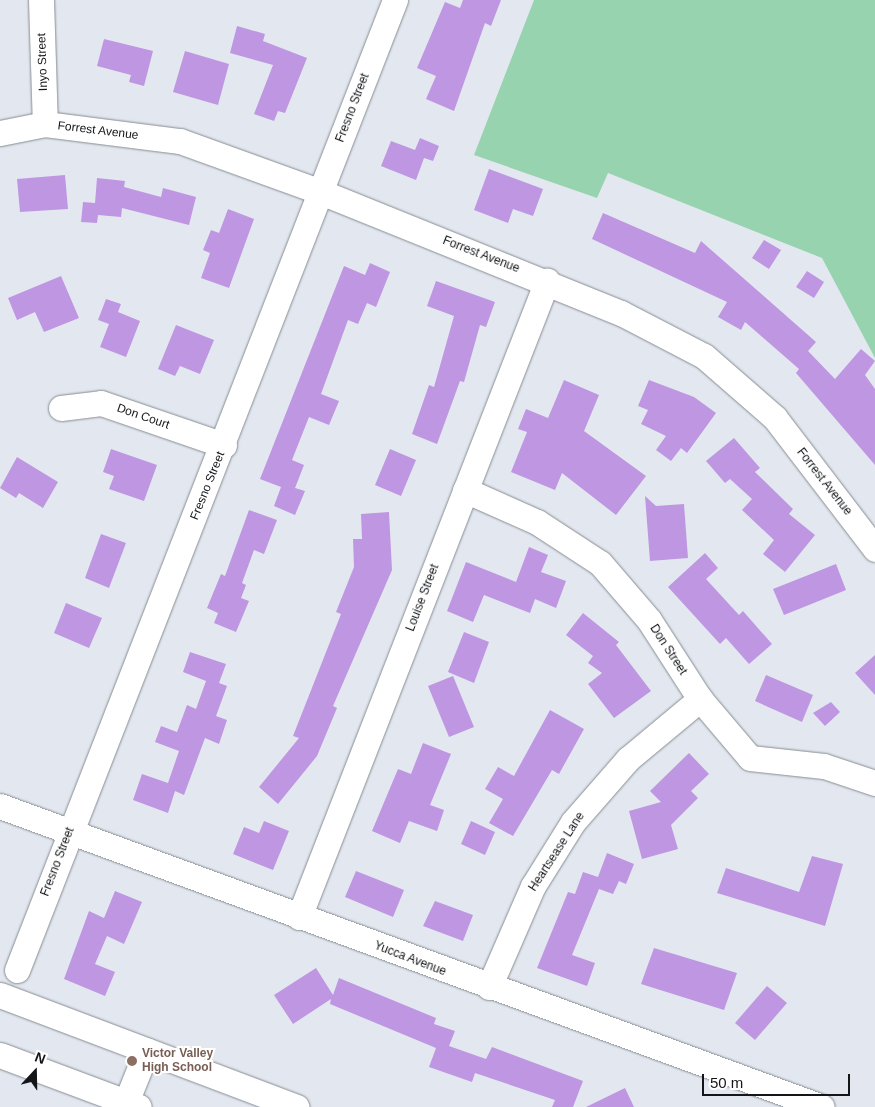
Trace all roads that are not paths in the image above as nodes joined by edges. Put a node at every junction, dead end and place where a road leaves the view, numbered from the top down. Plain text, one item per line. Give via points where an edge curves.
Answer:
1 (41, 0) edge
2 (396, 0) edge
3 (45, 124) junction
4 (0, 133) edge
5 (320, 192) junction
6 (547, 280) junction
7 (60, 408) dead end
8 (224, 445) junction
9 (465, 490) junction
10 (875, 549) edge
11 (700, 700) junction
12 (875, 783) edge
13 (0, 806) edge
14 (70, 831) junction
15 (299, 916) junction
16 (18, 970) dead end
17 (489, 987) junction
18 (0, 995) edge
19 (147, 1050) junction
20 (0, 1055) edge
21 (130, 1105) edge
22 (297, 1107) edge
23 (822, 1107) edge

1 - 3 street, Inyo Street
2 - 5 street, Fresno Street
3 - 4 street, Forrest Avenue
3 - 5 street, Forrest Avenue via 180,142
5 - 6 street, Forrest Avenue
5 - 8 street, Fresno Street
6 - 9 street, Louise Street
6 - 10 street, Forrest Avenue via 704,356 775,418
7 - 8 street, Don Court via 101,403
8 - 14 street, Fresno Street
9 - 11 street, Don Street via 537,522 600,563 649,620
9 - 15 street, Louise Street
11 - 12 street, Don Street via 750,758 824,766
11 - 17 street, Heartsease Lane via 628,759 573,822 533,886
13 - 14 street, Yucca Avenue
14 - 15 street, Yucca Avenue
14 - 16 street, Fresno Street
15 - 17 street, Yucca Avenue
17 - 23 street, Yucca Avenue
18 - 19 street
19 - 21 street
19 - 22 street
20 - 21 street

